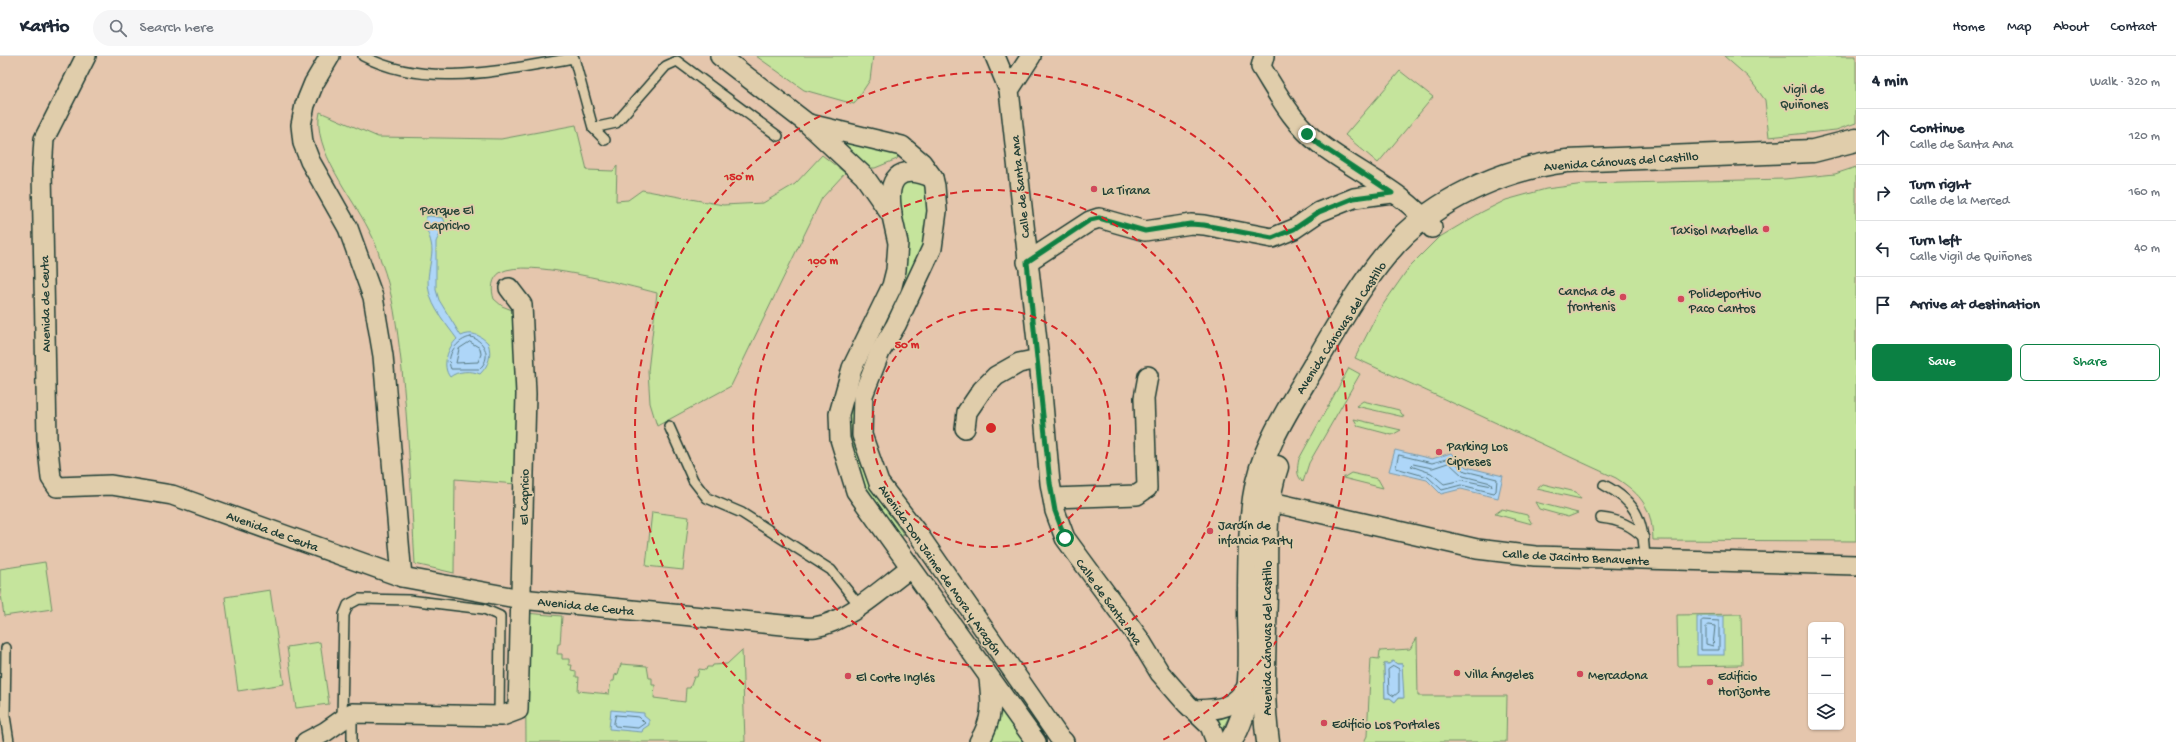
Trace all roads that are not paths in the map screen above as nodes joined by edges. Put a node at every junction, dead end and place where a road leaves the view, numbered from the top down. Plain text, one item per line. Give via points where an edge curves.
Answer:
1 (86, 56) edge
2 (330, 56) edge
3 (363, 56) edge
4 (720, 56) edge
5 (995, 56) edge
6 (1031, 56) edge
7 (574, 57) edge
8 (1259, 60) edge
9 (1009, 90) junction
10 (808, 124) junction
11 (593, 128) junction
12 (778, 136) dead end
13 (605, 140) dead end
14 (1856, 140) edge
15 (1856, 156) edge
16 (933, 178) junction
17 (1392, 193) junction
18 (892, 216) junction
19 (1428, 223) junction
20 (1027, 262) junction
21 (509, 288) dead end
22 (1039, 359) junction
23 (1148, 376) dead end
24 (669, 426) dead end
25 (965, 428) dead end
26 (1604, 485) dead end
27 (1053, 498) junction
28 (1261, 500) junction
29 (1601, 518) dead end
30 (1644, 538) junction
31 (1645, 560) junction
32 (1856, 565) edge
33 (910, 568) junction
34 (402, 577) junction
35 (520, 599) junction
36 (860, 605) junction
37 (6, 648) dead end
38 (989, 677) junction
39 (1248, 685) junction
40 (1195, 710) junction
41 (347, 716) junction
42 (499, 716) junction
43 (1269, 739) edge
44 (8, 742) edge
45 (306, 742) edge
46 (352, 742) edge
47 (979, 742) edge
48 (1036, 742) edge
49 (1064, 742) edge
50 (1216, 742) edge
51 (1230, 742) edge

1 - 34 street, Avenida de Ceuta via 44,139 42,171 47,439 52,481 60,488 111,485 172,495
2 - 34 street via 305,105 301,125 303,142 310,161 348,228 373,297 383,356
3 - 7 lane via 380,65 433,74 461,75
4 - 10 street, Avenida Don Jaime de Mora y Aragón
5 - 9 street, Calle de Santa Ana
6 - 9 street
7 - 11 lane
8 - 17 street via 1292,115 1307,134
9 - 20 street, Calle de Santa Ana
10 - 16 street, Avenida Don Jaime de Mora y Aragón via 902,146 922,163
10 - 18 street, Avenida Don Jaime de Mora y Aragón via 864,176
11 - 12 lane via 616,123 666,66 677,60
11 - 13 lane
14 - 19 main road, Avenida Cánovas del Castillo via 1812,151 1544,164 1498,178 1460,196
15 - 19 main road, Avenida Cánovas del Castillo via 1801,164 1585,172 1544,177 1498,191
16 - 18 street via 912,172 893,180 890,190
16 - 49 street, Avenida Don Jaime de Mora y Aragón via 937,211 932,248 899,319 880,352 863,395 862,435 880,483
17 - 19 street
17 - 20 street via 1354,198 1319,212 1294,229 1272,238 1190,224 1145,231 1099,218 1090,220
18 - 33 street, Avenida Don Jaime de Mora y Aragón via 898,244 894,275 883,306 852,368 840,414 840,438 856,491
19 - 28 main road, Avenida Cánovas del Castillo via 1337,353 1286,442 1272,481
20 - 22 street, Calle de Santa Ana
21 - 35 street, El Capricio via 522,305 526,394
22 - 25 street via 1019,363 996,376 982,390 967,412
22 - 27 street, Calle de Santa Ana
23 - 27 street via 1144,398 1147,488 1137,495
24 - 36 lane via 693,480 707,498 742,513 831,570
26 - 30 lane via 1620,493 1631,504 1640,518
27 - 40 street, Calle de Santa Ana via 1065,538 1140,640 1160,673
28 - 31 street, Calle de Jacinto Benavente via 1477,550 1506,554
28 - 39 main road, Avenida Cánovas del Castillo via 1249,592
28 - 43 main road, Avenida Cánovas del Castillo via 1264,673
29 - 30 lane via 1624,523 1636,529
30 - 31 lane
31 - 32 street, Calle de Jacinto Benavente
33 - 36 street, Avenida de Ceuta
33 - 38 street, Avenida Don Jaime de Mora y Aragón
34 - 35 street, Avenida de Ceuta
35 - 36 street, Avenida de Ceuta via 814,627 831,623
35 - 42 street, El Capricio via 518,710
37 - 44 lane via 5,716
38 - 47 street via 988,727
38 - 48 street, Avenida Don Jaime de Mora y Aragón
39 - 40 street via 1243,694 1230,705
39 - 51 main road, Avenida Cánovas del Castillo via 1245,711 1239,728
40 - 50 street, Calle de Santa Ana via 1210,726
41 - 42 street
41 - 42 lane via 344,615 348,605 359,599 409,600 484,609 500,616
41 - 45 street
41 - 46 lane

